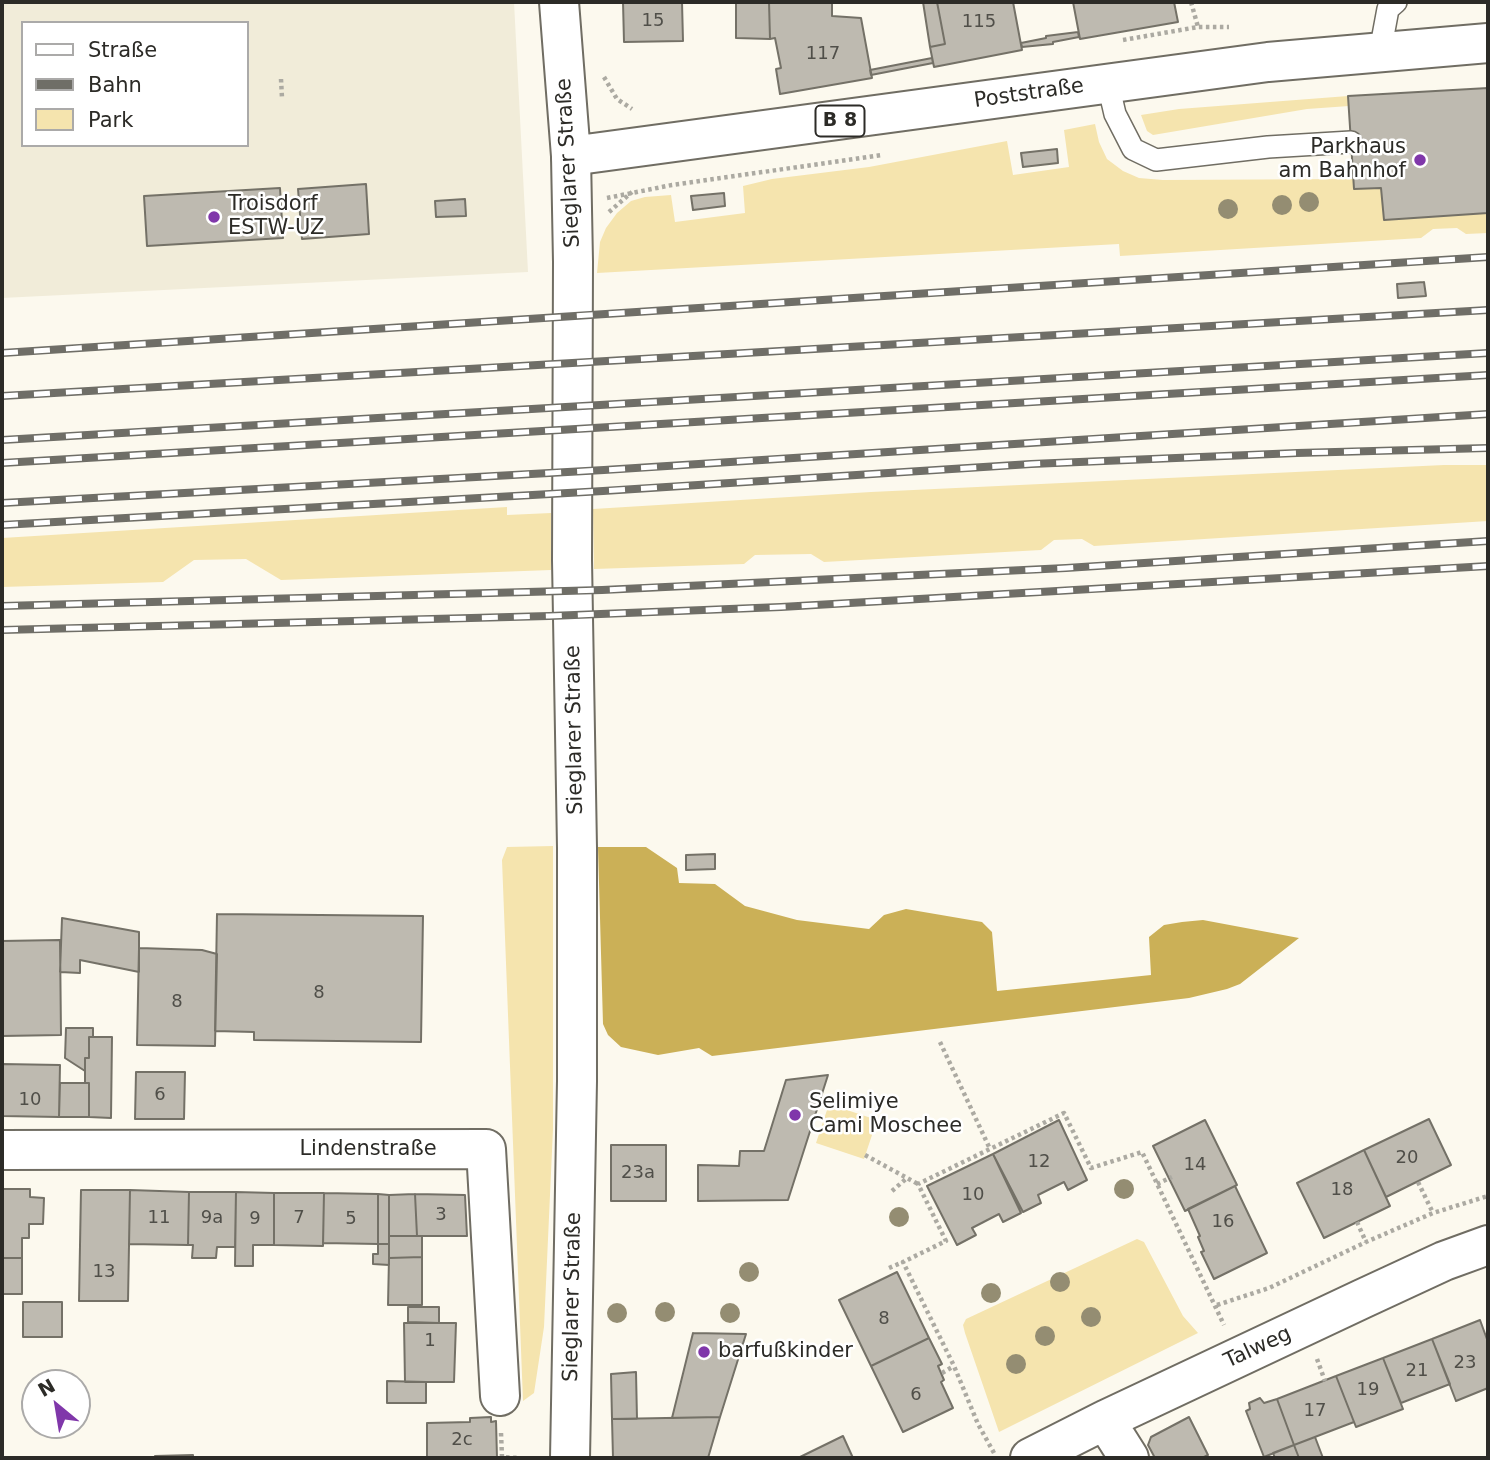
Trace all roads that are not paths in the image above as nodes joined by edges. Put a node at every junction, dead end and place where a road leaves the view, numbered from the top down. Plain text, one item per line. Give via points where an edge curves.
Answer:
1 (559, 2) edge
2 (1396, 2) edge
3 (1488, 43) edge
4 (1380, 52) junction
5 (1108, 84) junction
6 (1351, 142) dead end
7 (571, 156) junction
8 (2, 1150) edge
9 (1488, 1245) edge
10 (500, 1396) dead end
11 (1105, 1420) junction
12 (570, 1458) edge
13 (1030, 1458) edge
14 (1129, 1458) edge

1 - 7 street, Sieglarer Straße
2 - 4 lane via 1388,9
3 - 4 street, Poststraße / B 8
4 - 5 street, Poststraße / B 8
5 - 6 lane via 1115,114 1133,149 1156,160
5 - 7 street, Poststraße / B 8
7 - 12 street, Sieglarer Straße via 577,1081
8 - 10 street, Lindenstraße via 486,1149
9 - 11 street, Talweg via 1444,1261
11 - 13 street, Talweg
11 - 14 street

